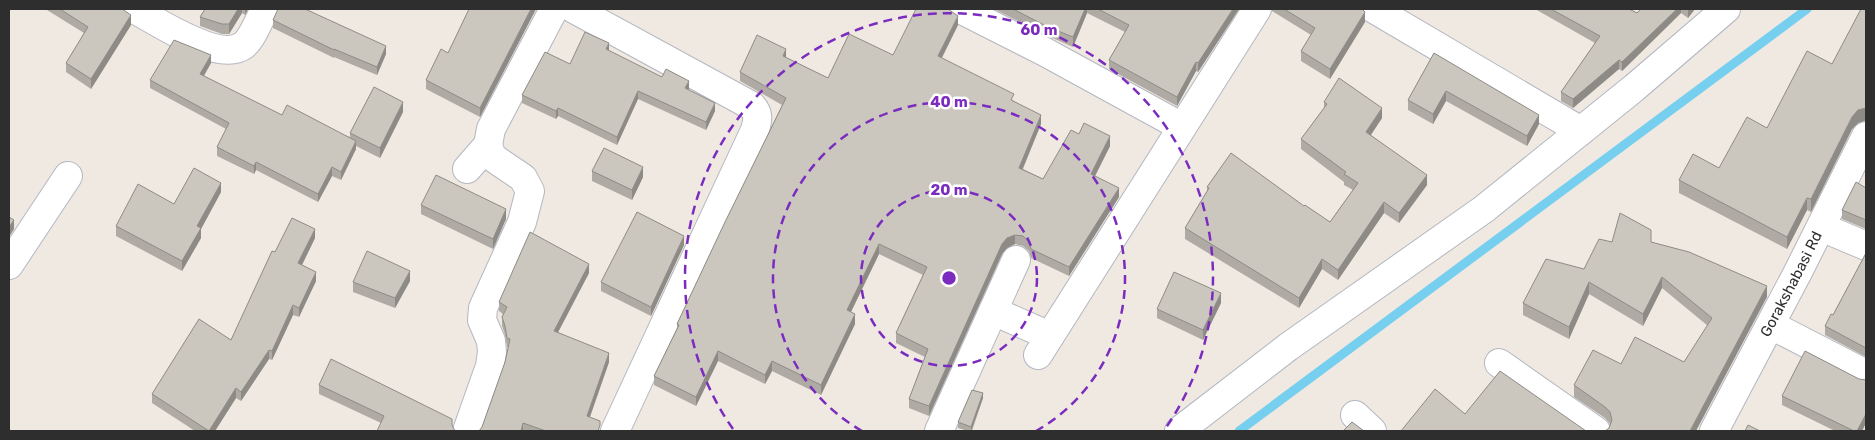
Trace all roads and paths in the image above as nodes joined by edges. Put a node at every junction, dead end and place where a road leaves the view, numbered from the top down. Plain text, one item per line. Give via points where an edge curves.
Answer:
1 (134, 9) edge
2 (265, 9) edge
3 (554, 9) edge
4 (574, 9) edge
5 (960, 9) edge
6 (1257, 9) edge
7 (1374, 9) edge
8 (1726, 9) edge
9 (1182, 127) junction
10 (1581, 131) junction
11 (1866, 136) edge
12 (488, 145) junction
13 (467, 170) dead end
14 (68, 176) dead end
15 (1821, 227) junction
16 (1866, 246) edge
17 (1016, 260) dead end
18 (9, 265) edge
19 (993, 311) junction
20 (1771, 325) junction
21 (1499, 363) dead end
22 (1866, 374) edge
23 (466, 431) edge
24 (615, 431) edge
25 (939, 431) edge
26 (1179, 431) edge
27 (1596, 431) edge
28 (1714, 431) edge

1 - 2 street via 195,42 215,49 234,50 244,45
3 - 12 street via 491,129
4 - 24 street via 758,112 755,130
5 - 9 street
6 - 9 street
7 - 10 street
8 - 10 street
9 - 19 street via 1044,346
10 - 26 street via 1484,209 1288,346
11 - 15 street, Gorakshabasi Rd
12 - 13 street
12 - 23 street via 492,157 523,178 530,190 522,222 483,308 482,320 492,352
14 - 18 street
15 - 16 street
15 - 20 street, Gorakshabasi Rd
17 - 19 street
19 - 25 street
20 - 22 street
20 - 28 street, Gorakshabasi Rd
21 - 27 street

